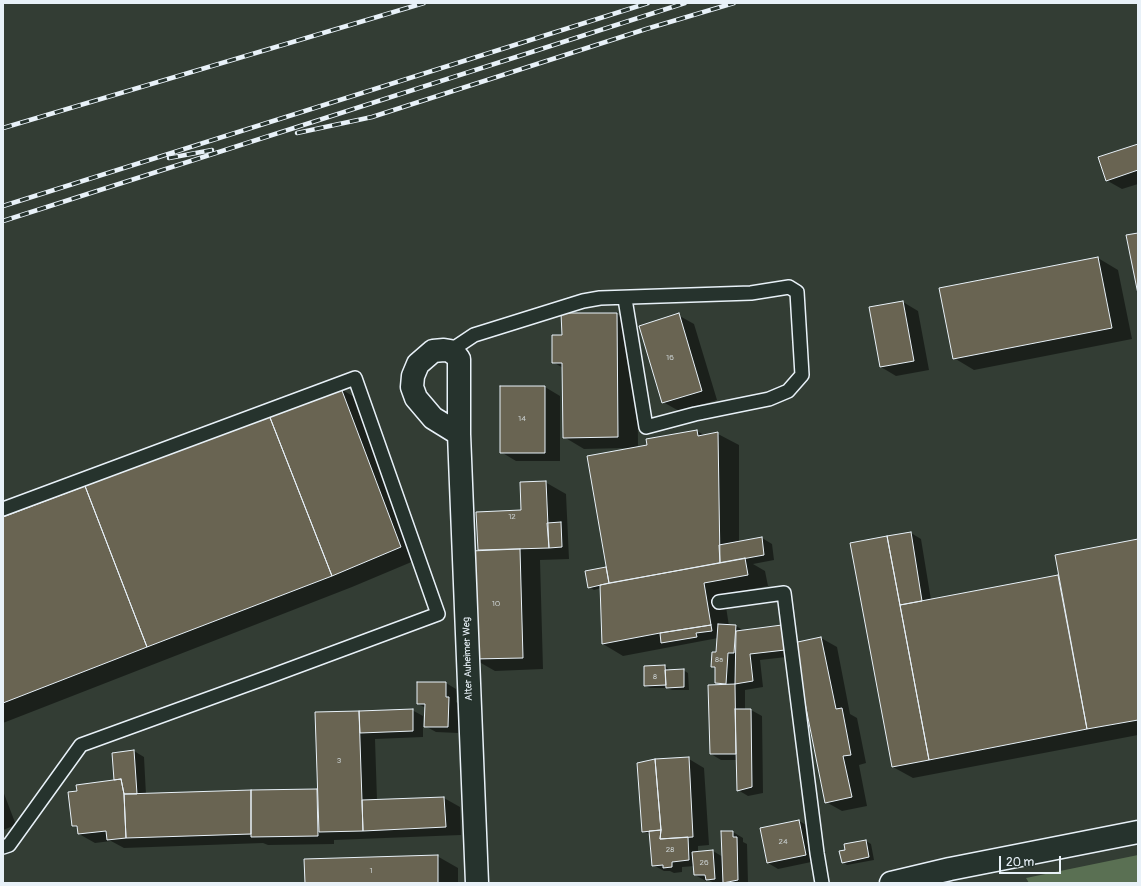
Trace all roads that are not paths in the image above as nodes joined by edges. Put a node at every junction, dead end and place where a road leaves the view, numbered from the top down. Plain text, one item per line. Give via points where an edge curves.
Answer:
1 (625, 299) junction
2 (450, 351) junction
3 (459, 434) junction
4 (3, 509) edge
5 (719, 602) dead end
6 (1138, 832) edge
7 (3, 847) edge
8 (950, 869) junction
9 (477, 883) edge
10 (822, 883) edge
11 (891, 883) edge
12 (920, 883) edge

1 - 1 lane via 751,293 789,287 797,292 802,375 788,391 769,399 646,427
1 - 2 lane via 600,298 583,301 474,336
2 - 3 street, Alter Auheimer Weg via 459,359
2 - 3 street via 433,351 428,354 418,364 412,387 416,398 433,418
3 - 9 street, Alter Auheimer Weg
4 - 7 lane via 355,378 438,614 81,745 9,845
5 - 10 lane via 784,592
6 - 8 street
8 - 11 street
8 - 12 street

